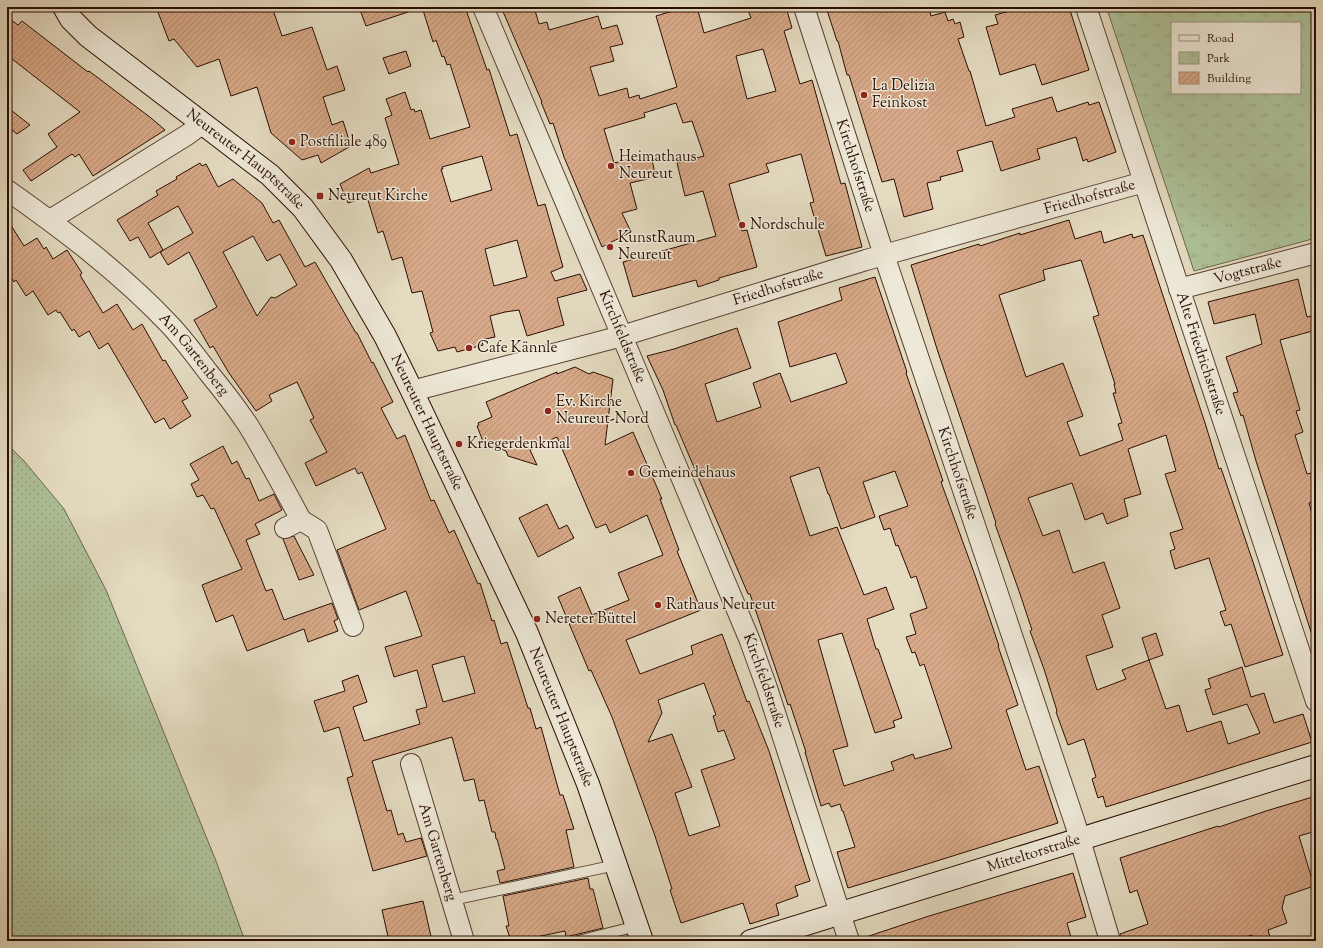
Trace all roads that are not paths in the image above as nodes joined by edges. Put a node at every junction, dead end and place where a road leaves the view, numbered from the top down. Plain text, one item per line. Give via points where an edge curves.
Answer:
1 (64, 7) edge
2 (482, 7) edge
3 (804, 7) edge
4 (1086, 7) edge
5 (202, 124) junction
6 (1144, 182) junction
7 (7, 190) edge
8 (50, 220) junction
9 (1316, 253) edge
10 (884, 254) junction
11 (1179, 289) junction
12 (622, 336) junction
13 (412, 391) junction
14 (353, 626) dead end
15 (1316, 701) edge
16 (411, 764) dead end
17 (1316, 766) edge
18 (1080, 839) junction
19 (616, 865) junction
20 (452, 900) junction
21 (840, 914) junction
22 (640, 933) edge
23 (464, 941) edge
24 (578, 941) edge
25 (751, 941) edge
26 (849, 941) edge
27 (1110, 941) edge

1 - 5 street, Neureuter Hauptstraße via 71,19 88,36
2 - 12 street, Kirchfeldstraße
3 - 10 street, Kirchhofstraße
4 - 6 street, Alte Friedrichstraße
5 - 8 street
5 - 13 street, Neureuter Hauptstraße via 270,175 303,208 341,260 385,336
6 - 10 street, Friedhofstraße
6 - 11 street, Alte Friedrichstraße
7 - 8 street, Am Gartenberg
8 - 14 street, Am Gartenberg via 146,301 187,344 247,425 275,471 293,524 317,530
9 - 11 street, Vogtstraße
10 - 12 street, Friedhofstraße
10 - 18 street, Kirchhofstraße
11 - 15 street, Alte Friedrichstraße
12 - 13 street, Friedhofstraße
12 - 21 street, Kirchfeldstraße via 757,659
13 - 19 street, Neureuter Hauptstraße via 527,633 588,784
16 - 20 street, Am Gartenberg
17 - 18 street, Mitteltorstraße
18 - 21 street, Mitteltorstraße
18 - 27 street, Kirchhofstraße
19 - 20 lane
19 - 22 street, Neureuter Hauptstraße
20 - 23 street, Am Gartenberg
21 - 25 street, Mitteltorstraße
21 - 26 street, Kirchfeldstraße
22 - 24 lane

